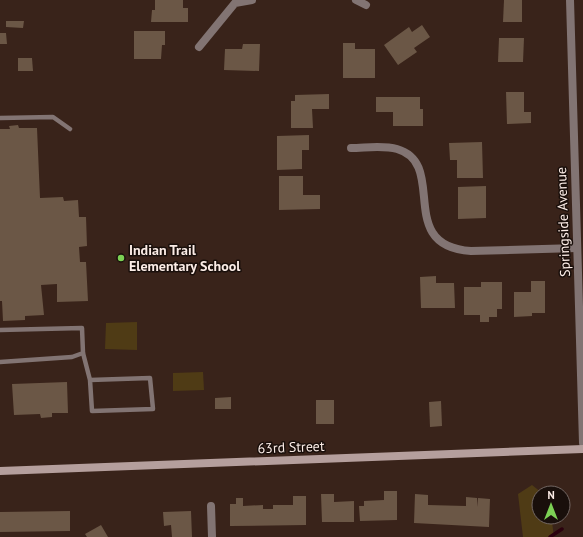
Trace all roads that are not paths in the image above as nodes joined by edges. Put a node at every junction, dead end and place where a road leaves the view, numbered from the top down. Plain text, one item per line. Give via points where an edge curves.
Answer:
1 (252, 0) edge
2 (356, 0) edge
3 (570, 0) edge
4 (366, 5) dead end
5 (199, 47) dead end
6 (0, 118) edge
7 (70, 129) dead end
8 (351, 148) dead end
9 (577, 248) junction
10 (0, 330) edge
11 (83, 353) junction
12 (0, 362) edge
13 (90, 380) junction
14 (583, 443) edge
15 (583, 449) edge
16 (0, 471) edge
17 (211, 506) dead end
18 (212, 537) edge

1 - 5 street via 235,3
2 - 4 street
3 - 9 street, Springside Avenue
6 - 7 lane via 53,117
8 - 9 street via 397,149 418,164 423,176 426,218 437,239 447,246 471,251
9 - 14 street, Springside Avenue
10 - 11 lane via 82,328
11 - 12 lane via 72,357
11 - 13 lane
13 - 13 lane via 92,411 153,409 150,378
15 - 16 main road, 63rd Street
17 - 18 street

